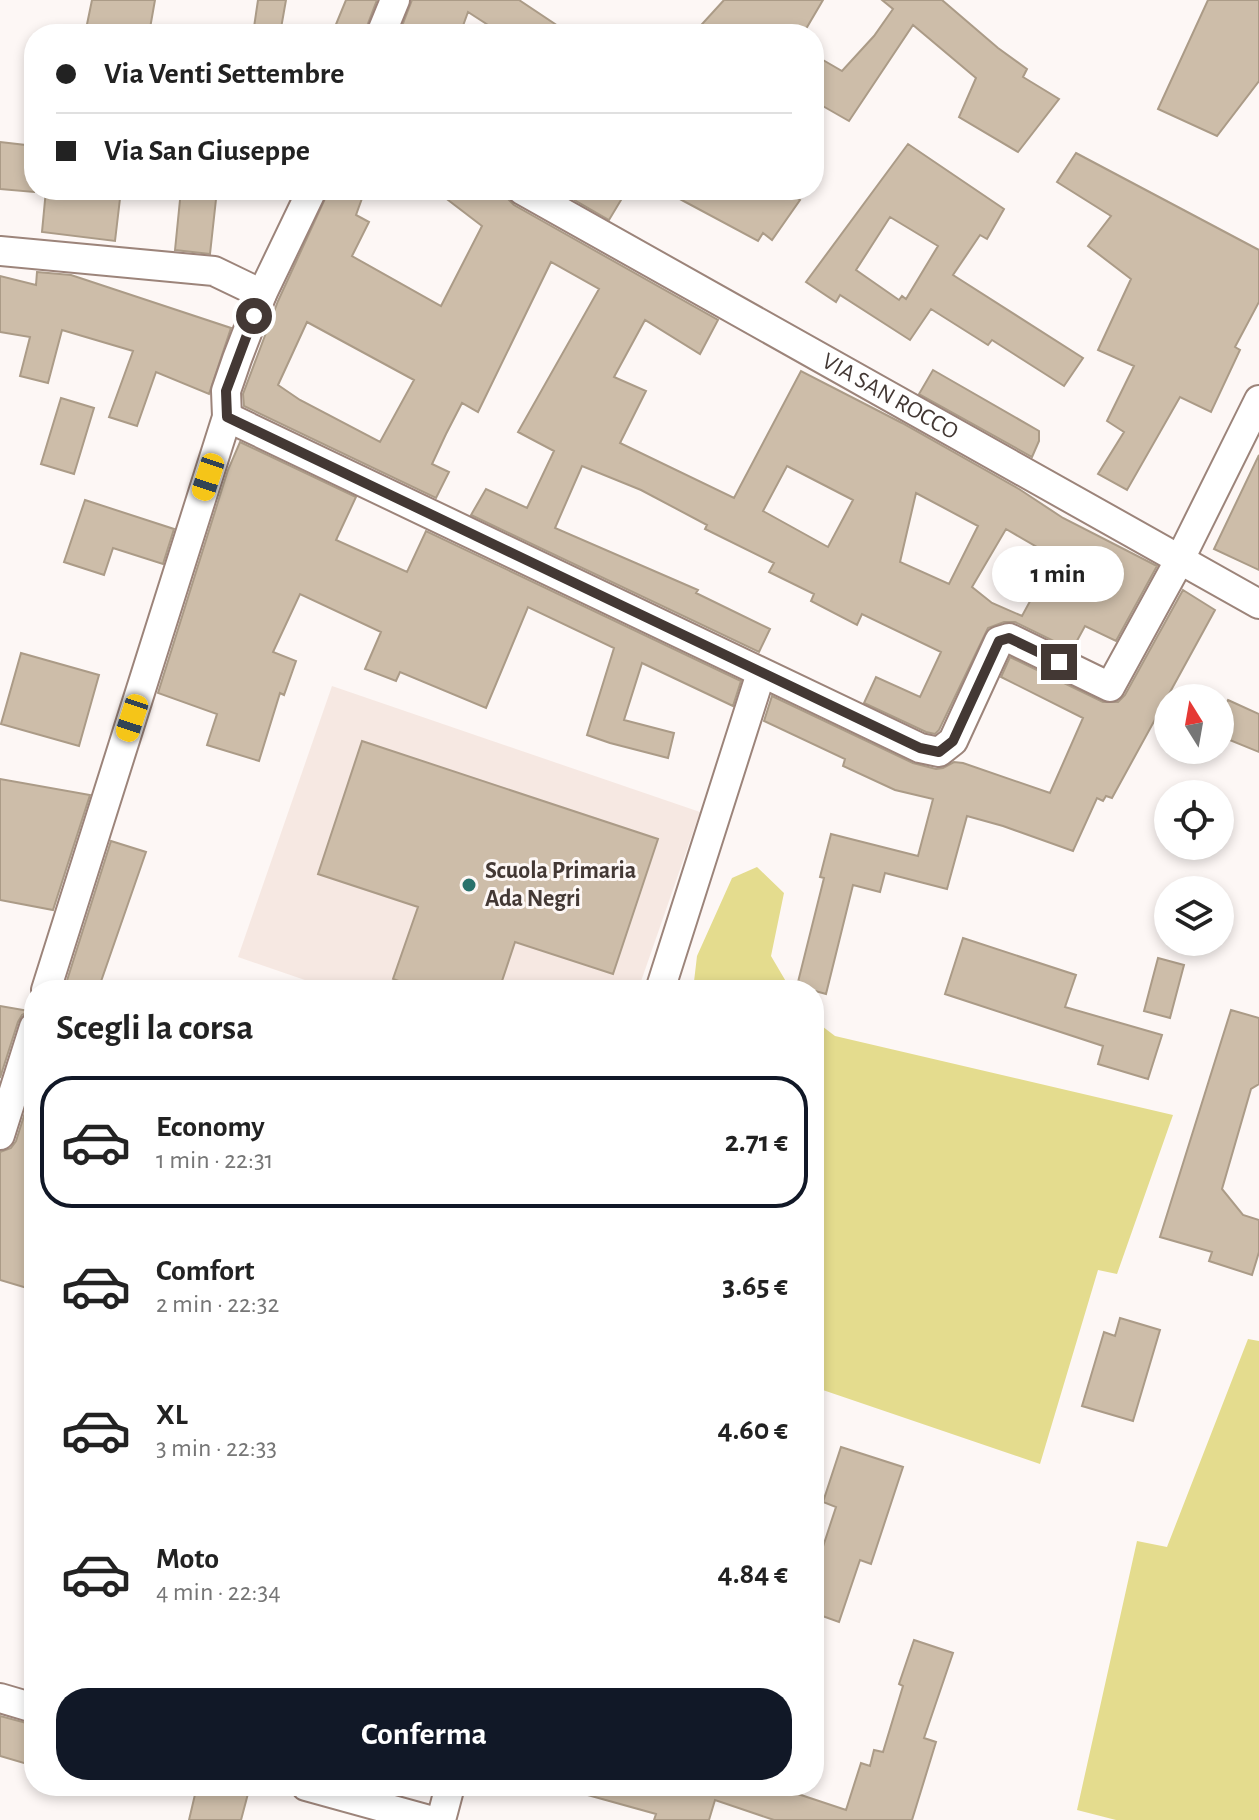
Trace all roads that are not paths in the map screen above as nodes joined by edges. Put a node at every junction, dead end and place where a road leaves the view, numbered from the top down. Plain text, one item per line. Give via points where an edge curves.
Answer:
1 (395, 0) edge
2 (385, 24) edge
3 (307, 200) edge
4 (540, 200) edge
5 (0, 251) edge
6 (262, 294) junction
7 (1259, 400) edge
8 (227, 417) junction
9 (1179, 561) junction
10 (1259, 604) edge
11 (761, 673) junction
12 (49, 980) edge
13 (663, 980) edge
14 (24, 1059) edge
15 (0, 1135) edge
16 (0, 1698) edge
17 (24, 1705) edge
18 (342, 1796) edge
19 (447, 1796) edge
20 (429, 1820) edge
21 (441, 1820) edge

1 - 2 street
3 - 6 street
4 - 9 street, VIA SAN ROCCO
5 - 6 street via 214,271
6 - 8 street via 226,391
7 - 9 street
8 - 11 street
8 - 12 street
9 - 10 street, VIA SAN ROCCO
9 - 11 street via 1110,687 1009,638 999,641 953,741 939,752 920,748
11 - 13 street
14 - 15 street
16 - 17 street
18 - 20 street
19 - 21 street

